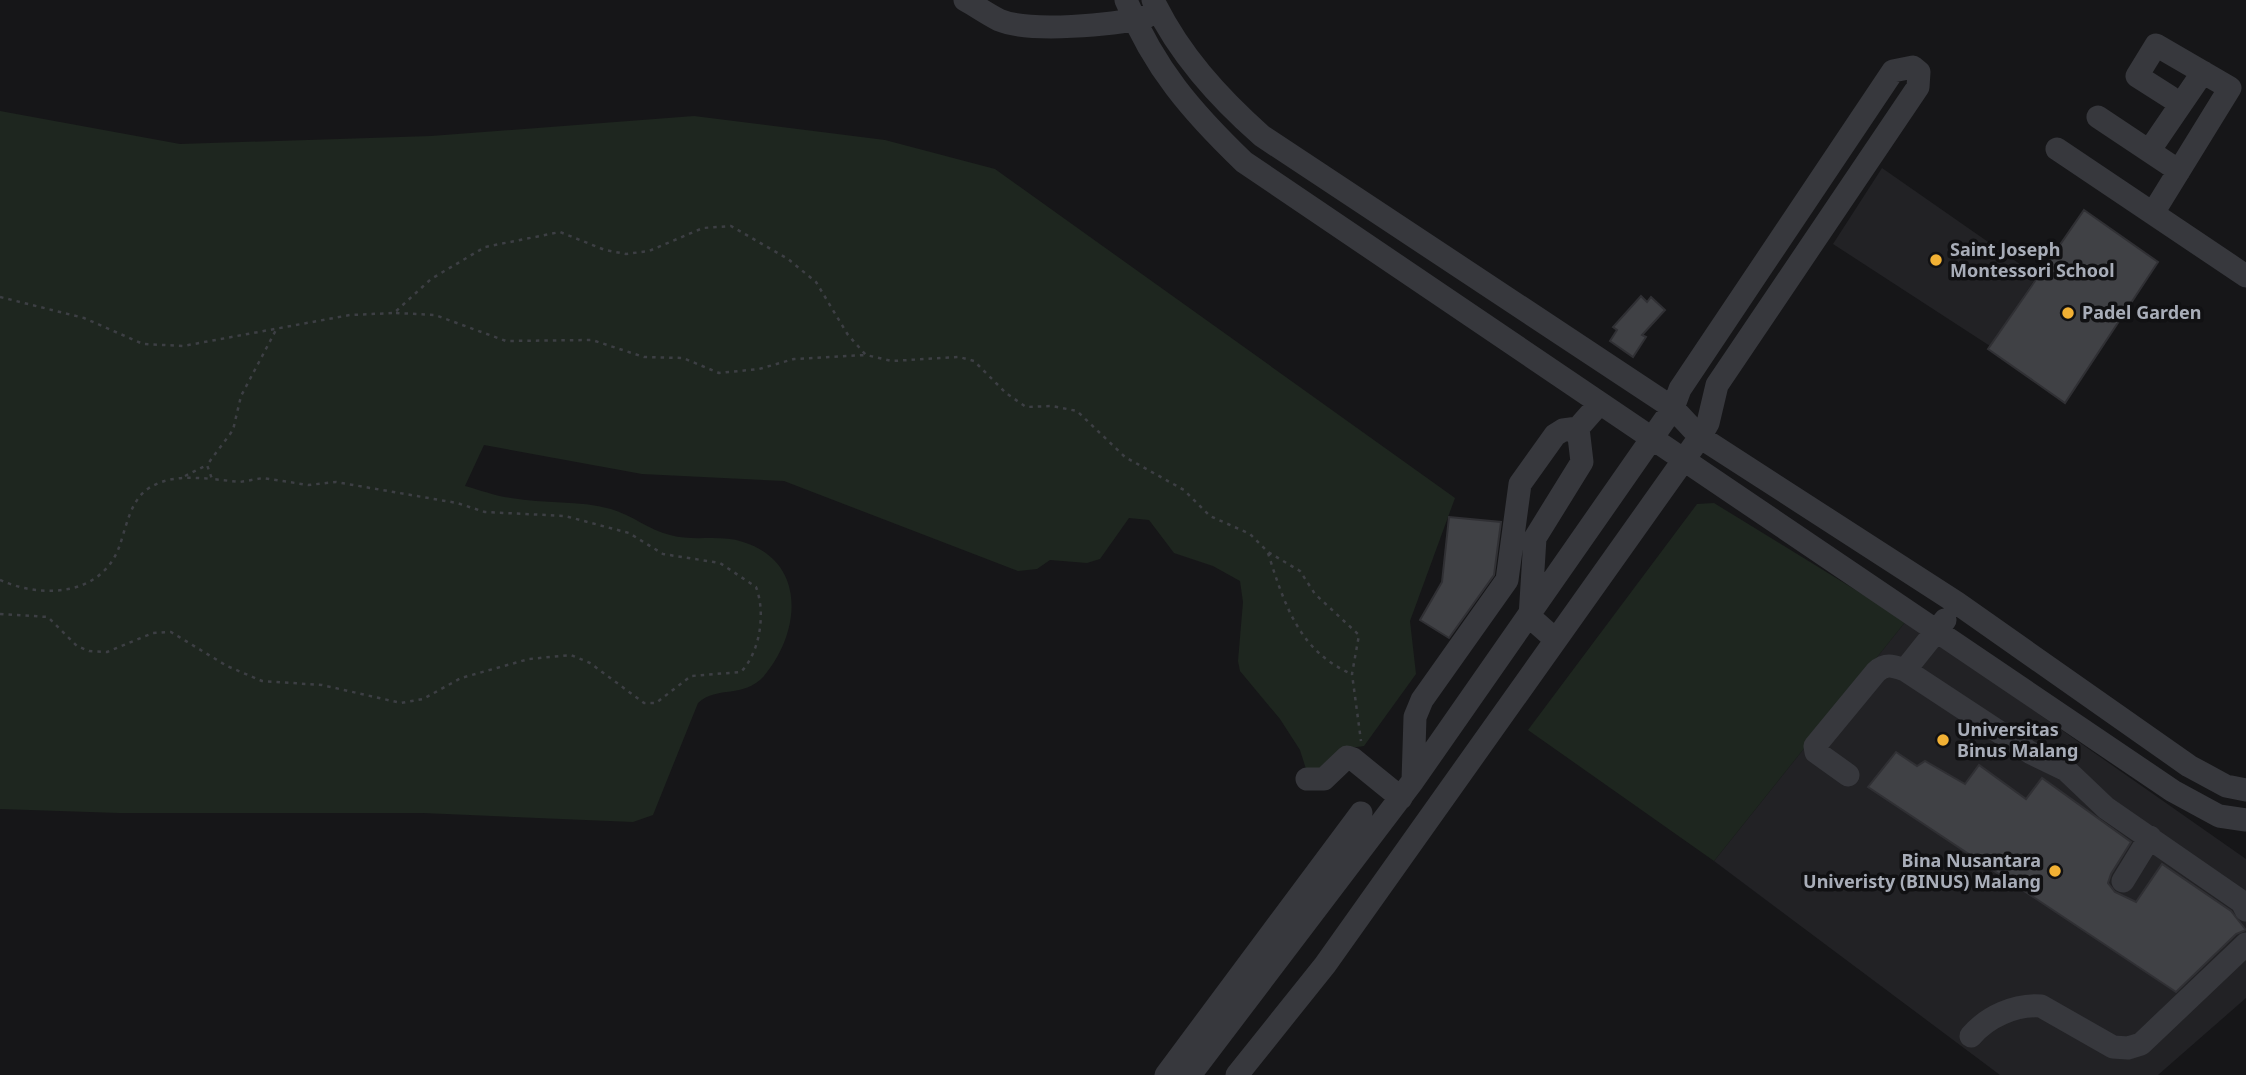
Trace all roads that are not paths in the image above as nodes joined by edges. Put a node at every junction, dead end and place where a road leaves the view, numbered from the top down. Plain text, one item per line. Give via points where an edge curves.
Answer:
1 (965, 0) edge
2 (1156, 7) edge
3 (1130, 10) edge
4 (2203, 72) junction
5 (2169, 97) dead end
6 (2098, 117) dead end
7 (2057, 149) dead end
8 (2149, 151) junction
9 (2179, 171) junction
10 (1345, 190) junction
11 (2152, 213) junction
12 (1325, 220) junction
13 (2246, 276) edge
14 (1600, 403) junction
15 (1673, 408) junction
16 (1578, 428) junction
17 (1653, 437) junction
18 (1700, 437) junction
19 (1684, 459) junction
20 (1957, 603) junction
21 (1530, 617) junction
22 (1937, 630) junction
23 (1556, 640) junction
24 (1905, 670) junction
25 (2189, 766) junction
26 (1848, 775) dead end
27 (1307, 779) dead end
28 (1407, 789) junction
29 (2246, 790) edge
30 (2173, 791) junction
31 (1361, 813) dead end
32 (2246, 820) edge
33 (2150, 837) junction
34 (2123, 881) dead end
35 (2246, 910) edge
36 (2246, 944) edge
37 (1971, 1036) dead end
38 (1166, 1075) edge
39 (1190, 1075) edge
40 (1237, 1075) edge

1 - 3 street via 1000,20 1016,23 1093,27
2 - 3 street
2 - 10 street via 1219,98 1262,136
3 - 12 street via 1149,52 1197,116 1244,162
4 - 5 street via 2156,45 2137,76
4 - 8 street
4 - 9 street via 2230,88
6 - 8 street
7 - 11 street
8 - 9 street
9 - 11 street
10 - 12 street
10 - 15 street
11 - 13 street
12 - 14 street
14 - 16 street
14 - 17 street
15 - 17 street
15 - 18 street
15 - 18 street via 1680,388 1893,71 1913,66 1919,72 1918,87 1717,385 1708,424
16 - 21 street via 1582,462 1535,538
16 - 28 street via 1555,435 1520,484 1507,580 1422,700 1415,717
17 - 19 street
17 - 21 street
18 - 19 street
18 - 20 street
19 - 22 street
19 - 23 street
20 - 22 street
20 - 25 street
21 - 23 street
21 - 28 street
22 - 24 street
22 - 30 street
23 - 40 street via 1325,965
24 - 26 street via 1882,667 1817,742 1816,752
24 - 33 street via 2031,753 2066,770 2106,808
25 - 29 street via 2226,786
25 - 30 street
27 - 28 street via 1324,779 1347,757
28 - 39 street
30 - 32 street via 2219,816
31 - 38 street
33 - 34 street
33 - 35 street via 2242,902
36 - 37 street via 2141,1044 2113,1047 2041,1006 2030,1005 1983,1021

